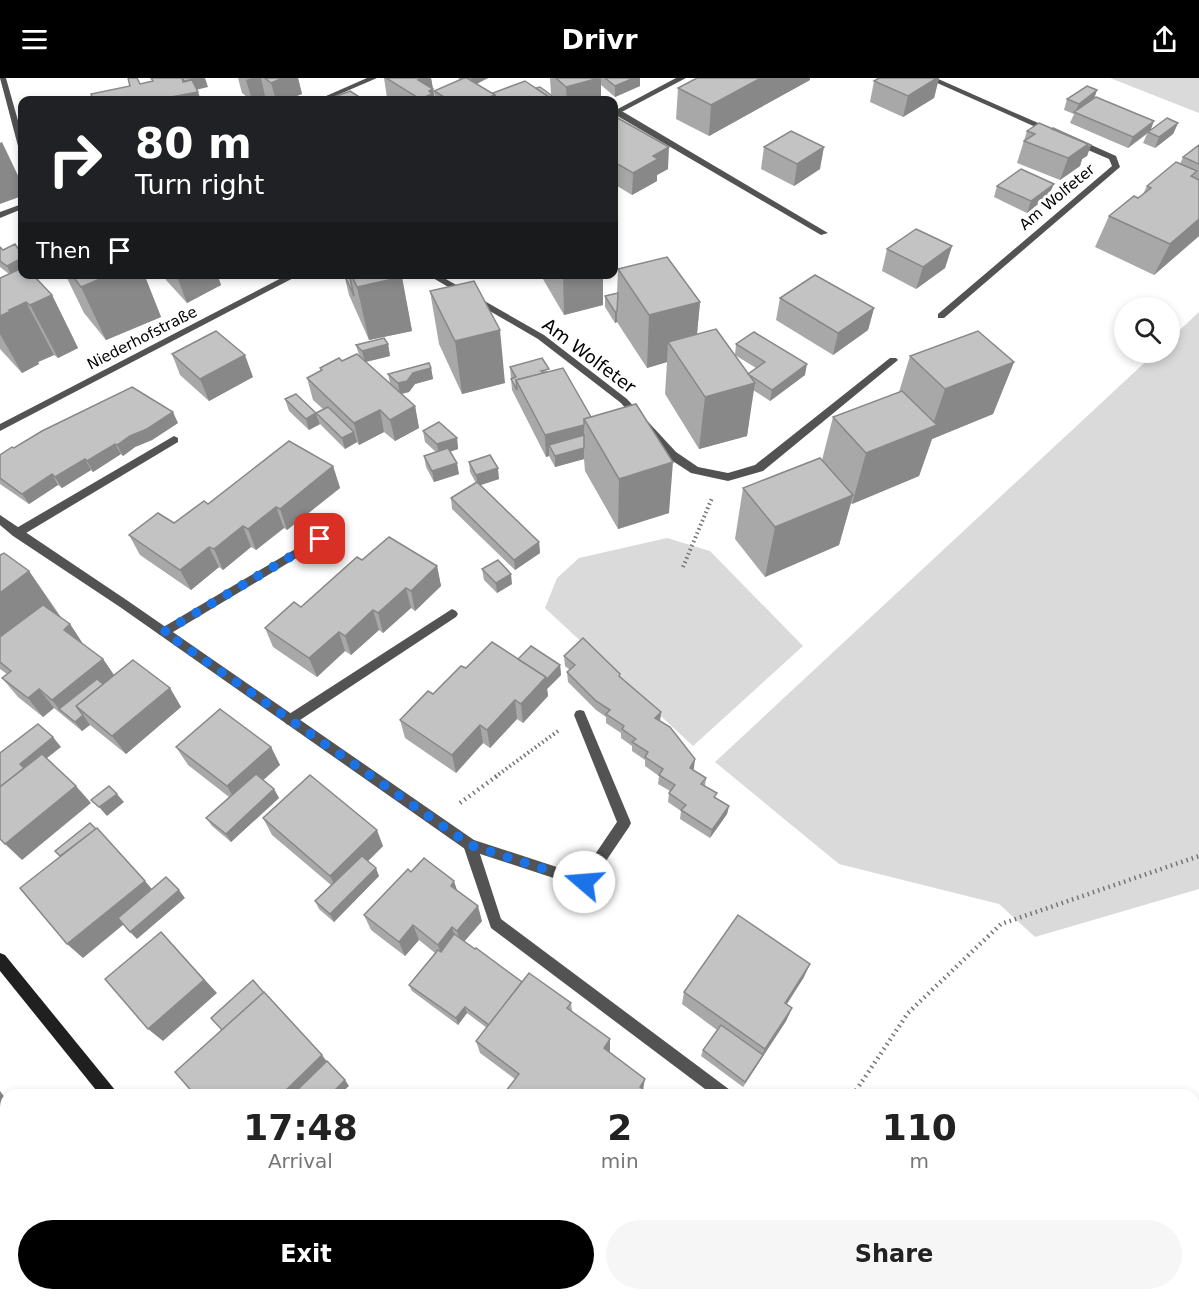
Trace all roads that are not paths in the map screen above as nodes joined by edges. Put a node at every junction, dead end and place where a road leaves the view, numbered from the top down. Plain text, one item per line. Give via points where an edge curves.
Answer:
1 (2, 78) edge
2 (373, 78) edge
3 (682, 78) edge
4 (930, 78) edge
5 (671, 80) edge
6 (330, 96) edge
7 (618, 111) edge
8 (618, 115) edge
9 (18, 132) edge
10 (1059, 134) edge
11 (1070, 139) edge
12 (18, 208) edge
13 (0, 215) edge
14 (824, 233) dead end
15 (287, 279) edge
16 (439, 279) edge
17 (940, 316) dead end
18 (893, 360) dead end
19 (0, 428) edge
20 (174, 440) dead end
21 (0, 519) edge
22 (17, 533) junction
23 (320, 539) dead end
24 (452, 614) dead end
25 (164, 632) junction
26 (580, 715) road end
27 (290, 720) junction
28 (470, 845) junction
29 (0, 960) edge
30 (105, 1089) edge
31 (717, 1089) edge

1 - 9 street
2 - 6 street
3 - 5 street
4 - 10 street
5 - 7 street
8 - 14 street
11 - 17 street, Am Wolfeter via 1113,158 1116,167
12 - 13 street
15 - 19 street, Niederhofstraße
16 - 18 street, Am Wolfeter via 541,337 624,401 672,455 695,470 728,477 759,468
20 - 22 street
21 - 22 street
22 - 25 street
23 - 25 street
24 - 27 street
25 - 27 street
26 - 28 street via 624,824 584,882
27 - 28 street
28 - 31 street via 496,923
29 - 30 street

